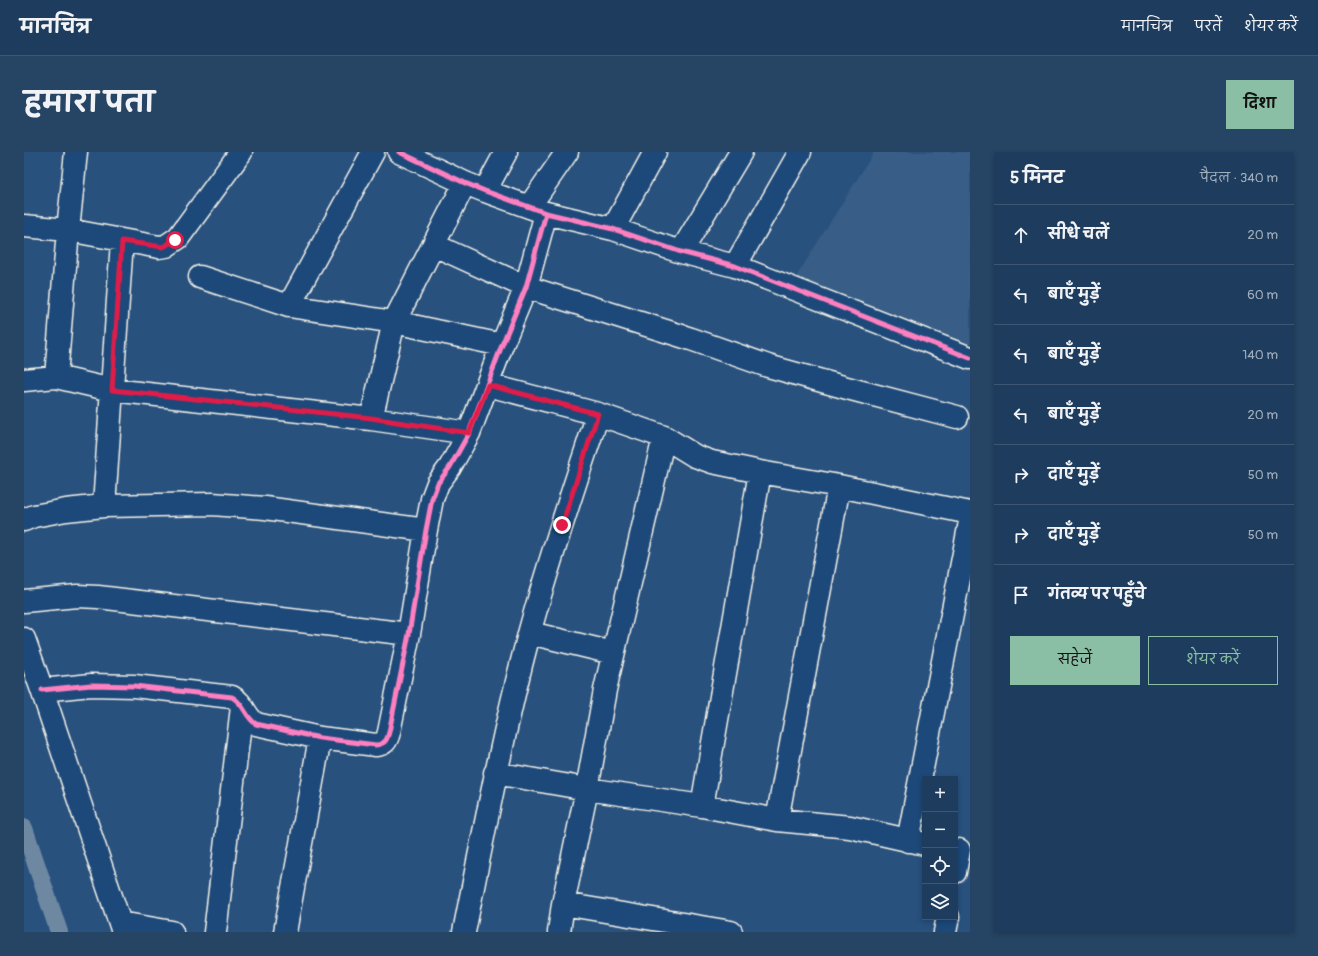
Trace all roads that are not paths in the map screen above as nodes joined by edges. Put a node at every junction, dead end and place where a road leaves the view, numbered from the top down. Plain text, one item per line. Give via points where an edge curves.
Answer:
1 (76, 152) edge
2 (242, 152) edge
3 (373, 152) edge
4 (399, 152) edge
5 (506, 152) edge
6 (567, 152) edge
7 (655, 152) edge
8 (741, 152) edge
9 (800, 152) edge
10 (465, 183) junction
11 (485, 192) junction
12 (537, 210) junction
13 (24, 226) edge
14 (613, 229) junction
15 (68, 230) junction
16 (122, 241) junction
17 (434, 245) junction
18 (681, 252) junction
19 (735, 266) junction
20 (200, 277) dead end
21 (526, 287) junction
22 (289, 306) junction
23 (394, 322) junction
24 (502, 345) junction
25 (970, 358) edge
26 (56, 377) junction
27 (24, 380) edge
28 (488, 385) junction
29 (112, 390) junction
30 (598, 414) junction
31 (958, 416) dead end
32 (371, 418) junction
33 (469, 433) junction
34 (664, 437) junction
35 (760, 472) junction
36 (839, 486) junction
37 (104, 506) junction
38 (970, 513) edge
39 (24, 520) edge
40 (970, 522) edge
41 (426, 530) junction
42 (24, 601) edge
43 (530, 633) junction
44 (409, 634) junction
45 (24, 639) edge
46 (613, 652) junction
47 (42, 690) junction
48 (242, 706) junction
49 (320, 738) junction
50 (495, 773) junction
51 (587, 789) junction
52 (702, 806) junction
53 (777, 820) junction
54 (916, 842) edge
55 (961, 850) edge
56 (958, 861) edge
57 (563, 904) junction
58 (947, 920) edge
59 (121, 927) edge
60 (172, 932) edge
61 (215, 932) edge
62 (285, 932) edge
63 (464, 932) edge
64 (558, 932) edge
65 (731, 932) edge
66 (945, 932) edge

1 - 15 street
2 - 16 street via 175,240 163,247
3 - 22 street
4 - 10 street
5 - 11 street
6 - 12 street
7 - 14 street
8 - 18 street
9 - 19 street
10 - 11 street
10 - 17 street
11 - 12 street
12 - 14 street
12 - 21 street
13 - 15 street
14 - 18 street
15 - 16 street
15 - 26 street
16 - 29 street
17 - 21 street
17 - 23 street
18 - 19 street
19 - 25 street
20 - 22 street
21 - 24 street
21 - 31 street via 768,366
22 - 23 street
23 - 24 street
23 - 32 street
24 - 28 street
26 - 27 street
26 - 29 street
28 - 30 street
28 - 33 street
29 - 32 street
29 - 37 street
30 - 34 street
30 - 43 street
32 - 33 street
33 - 41 street via 438,483
34 - 35 street via 695,456
34 - 46 street
35 - 36 street
35 - 52 street
36 - 38 street
36 - 53 street
37 - 39 street via 66,510
37 - 41 street via 233,505
40 - 54 street
41 - 44 street
42 - 44 street via 77,596 98,597
43 - 46 street
43 - 50 street
44 - 49 street via 385,742 376,745
45 - 47 street
46 - 51 street
47 - 48 street via 91,685 134,686 232,697
47 - 59 street
48 - 49 street via 256,724
48 - 61 street
49 - 62 street
50 - 51 street
50 - 63 street
51 - 52 street
51 - 57 street
52 - 53 street
53 - 54 street via 850,828
55 - 56 street
57 - 64 street
57 - 65 street
58 - 66 street
59 - 60 street

